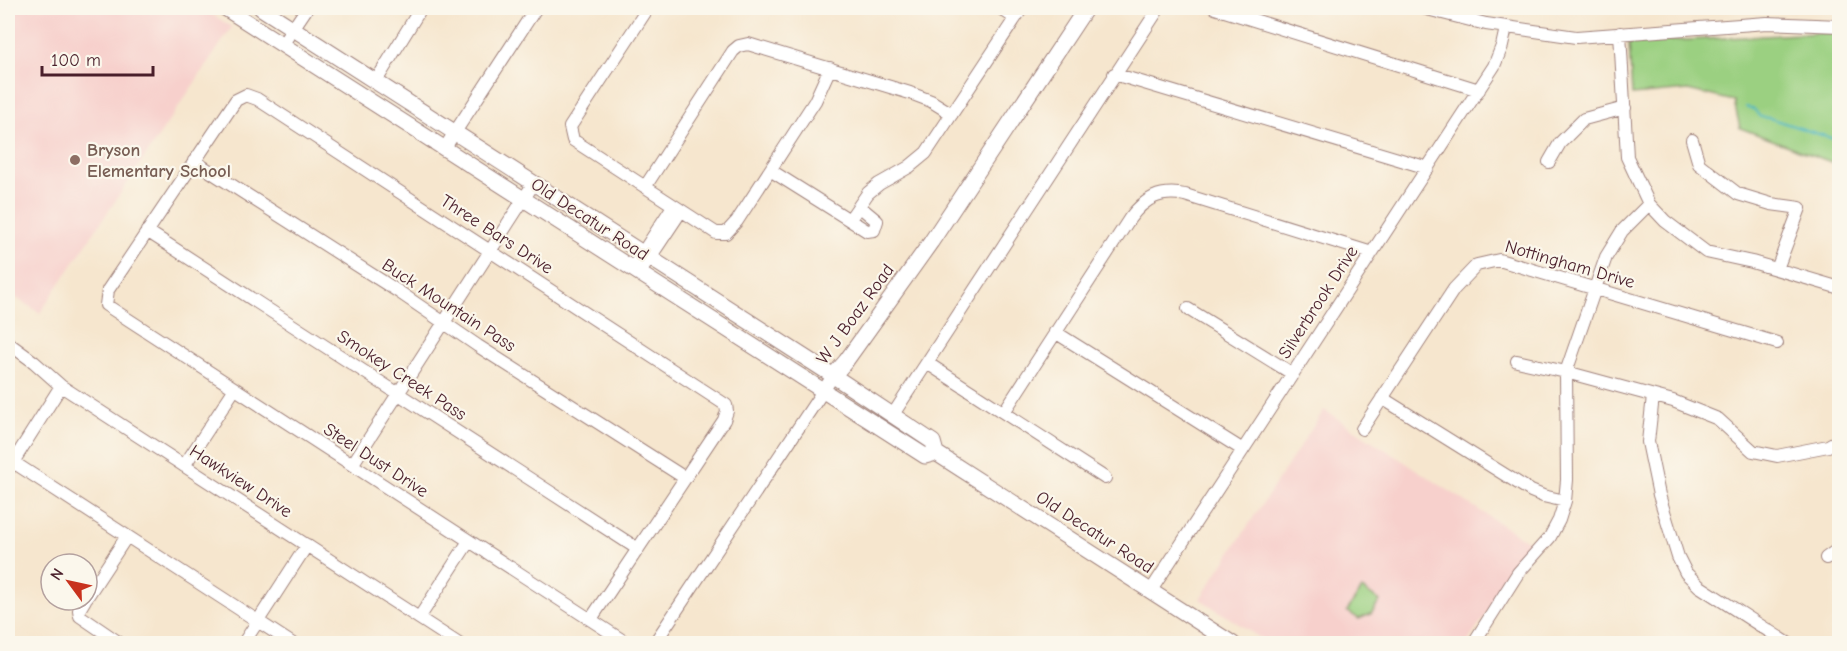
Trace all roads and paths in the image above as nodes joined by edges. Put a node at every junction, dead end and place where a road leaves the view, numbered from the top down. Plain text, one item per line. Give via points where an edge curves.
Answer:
1 (225, 8) edge
2 (261, 8) edge
3 (307, 8) edge
4 (422, 8) edge
5 (536, 8) edge
6 (648, 8) edge
7 (1000, 8) edge
8 (1086, 8) edge
9 (1159, 8) edge
10 (1215, 8) edge
11 (1424, 8) edge
12 (1019, 13) edge
13 (1839, 26) edge
14 (294, 28) junction
15 (1506, 28) junction
16 (1620, 33) junction
17 (282, 45) junction
18 (830, 68) junction
19 (1114, 74) junction
20 (376, 81) junction
21 (1479, 90) junction
22 (1625, 108) junction
23 (952, 114) junction
24 (455, 133) junction
25 (1692, 140) dead end
26 (444, 149) junction
27 (194, 161) junction
28 (1549, 162) dead end
29 (1428, 168) junction
30 (770, 170) junction
31 (534, 183) junction
32 (645, 187) junction
33 (523, 200) junction
34 (1648, 204) junction
35 (858, 206) junction
36 (677, 208) junction
37 (850, 219) junction
38 (147, 231) junction
39 (490, 251) junction
40 (1372, 253) junction
41 (646, 255) junction
42 (1777, 269) junction
43 (635, 272) junction
44 (1839, 288) edge
45 (1594, 289) junction
46 (1188, 309) dead end
47 (444, 323) junction
48 (1056, 332) junction
49 (8, 343) edge
50 (1777, 343) dead end
51 (1517, 361) dead end
52 (927, 363) junction
53 (1566, 372) junction
54 (1293, 374) junction
55 (833, 376) junction
56 (61, 386) junction
57 (234, 390) junction
58 (823, 390) junction
59 (398, 394) junction
60 (1653, 396) junction
61 (1382, 398) junction
62 (1004, 412) junction
63 (892, 416) junction
64 (1362, 429) dead end
65 (1839, 439) edge
66 (1243, 450) junction
67 (936, 453) junction
68 (352, 465) junction
69 (10, 466) edge
70 (184, 466) junction
71 (685, 478) junction
72 (1106, 478) dead end
73 (1565, 501) junction
74 (127, 536) junction
75 (469, 541) junction
76 (307, 545) junction
77 (1839, 548) edge
78 (638, 549) junction
79 (1826, 558) dead end
80 (99, 578) edge
81 (1150, 591) junction
82 (80, 612) edge
83 (419, 618) junction
84 (591, 619) junction
85 (258, 621) junction
86 (121, 644) edge
87 (243, 644) edge
88 (293, 644) edge
89 (459, 644) edge
90 (628, 644) edge
91 (654, 644) edge
92 (1233, 644) edge
93 (1473, 644) edge
94 (1789, 644) edge

1 - 17 main road, Old Decatur Road
2 - 14 main road, Old Decatur Road
3 - 14 street
4 - 20 street
5 - 24 street
6 - 32 street via 570,127 573,140
7 - 12 street
8 - 55 main road, W J Boaz Road via 931,242
9 - 19 street
10 - 21 street
11 - 15 street
12 - 23 street
13 - 16 street via 1767,23
14 - 17 street
14 - 20 main road, Old Decatur Road
15 - 16 street via 1576,36
15 - 21 street, Silverbrook Drive via 1494,66
16 - 22 street
17 - 26 main road, Old Decatur Road
18 - 23 street via 926,99
18 - 30 street via 820,93
18 - 32 street via 748,44 736,48
19 - 29 street
19 - 52 street
20 - 24 main road, Old Decatur Road
21 - 29 street, Silverbrook Drive
22 - 28 street via 1584,119 1560,143
22 - 34 street via 1627,157
23 - 35 street via 926,153 879,183
24 - 26 street
24 - 31 main road, Old Decatur Road
25 - 42 street via 1699,164 1738,194 1800,208
26 - 33 main road, Old Decatur Road
27 - 38 street
27 - 39 street, Three Bars Drive via 236,100 250,96
27 - 47 street, Buck Mountain Pass
29 - 40 street, Silverbrook Drive
30 - 36 street via 732,228 723,234
30 - 37 street
31 - 33 street
31 - 41 main road, Old Decatur Road
32 - 36 street
33 - 39 street
33 - 43 main road, Old Decatur Road
34 - 42 street via 1706,252
34 - 45 street via 1622,231 1606,257
35 - 37 street
35 - 37 street via 877,221 874,230 867,231
36 - 41 street
38 - 57 street, Steel Dust Drive via 108,290 106,305
38 - 59 street, Smokey Creek Pass
39 - 47 street
39 - 71 street, Three Bars Drive via 726,405 724,420
40 - 48 street via 1185,195 1155,195 1130,218
40 - 54 street, Silverbrook Drive
41 - 43 street
41 - 55 main road, Old Decatur Road
42 - 44 street
43 - 58 main road, Old Decatur Road
45 - 50 street, Nottingham Drive
45 - 53 street
45 - 61 street, Nottingham Drive via 1499,260 1477,265 1454,290
46 - 54 street
47 - 59 street
47 - 71 street, Buck Mountain Pass
48 - 62 street
48 - 66 street
49 - 56 street, Hawkview Drive
51 - 53 street
52 - 62 street
52 - 63 street
53 - 60 street
53 - 73 street
54 - 66 street, Silverbrook Drive
55 - 58 street, W J Boaz Road
55 - 63 main road, Old Decatur Road
56 - 69 street
56 - 70 street, Hawkview Drive
57 - 68 street, Steel Dust Drive
57 - 70 street
58 - 67 main road, Old Decatur Road via 924,456
58 - 91 street, W J Boaz Road
59 - 68 street
59 - 78 street, Smokey Creek Pass
60 - 65 street via 1719,419 1752,451 1777,456 1796,454
60 - 94 street via 1648,442 1659,495 1681,564 1699,586
61 - 64 street, Nottingham Drive
61 - 73 street via 1531,491
62 - 72 street
63 - 67 main road, Old Decatur Road via 933,442
66 - 81 street, Silverbrook Drive
67 - 81 main road, Old Decatur Road
68 - 75 street, Steel Dust Drive
69 - 74 street
70 - 76 street, Hawkview Drive
71 - 78 street
73 - 93 street via 1550,537 1518,573
74 - 80 street
74 - 85 street
75 - 83 street
75 - 84 street, Steel Dust Drive
76 - 83 street, Hawkview Drive
76 - 85 street
77 - 79 street
78 - 84 street
81 - 92 main road, Old Decatur Road
82 - 86 street via 83,619
83 - 89 street, Hawkview Drive
84 - 90 street, Steel Dust Drive
85 - 87 street
85 - 88 street

